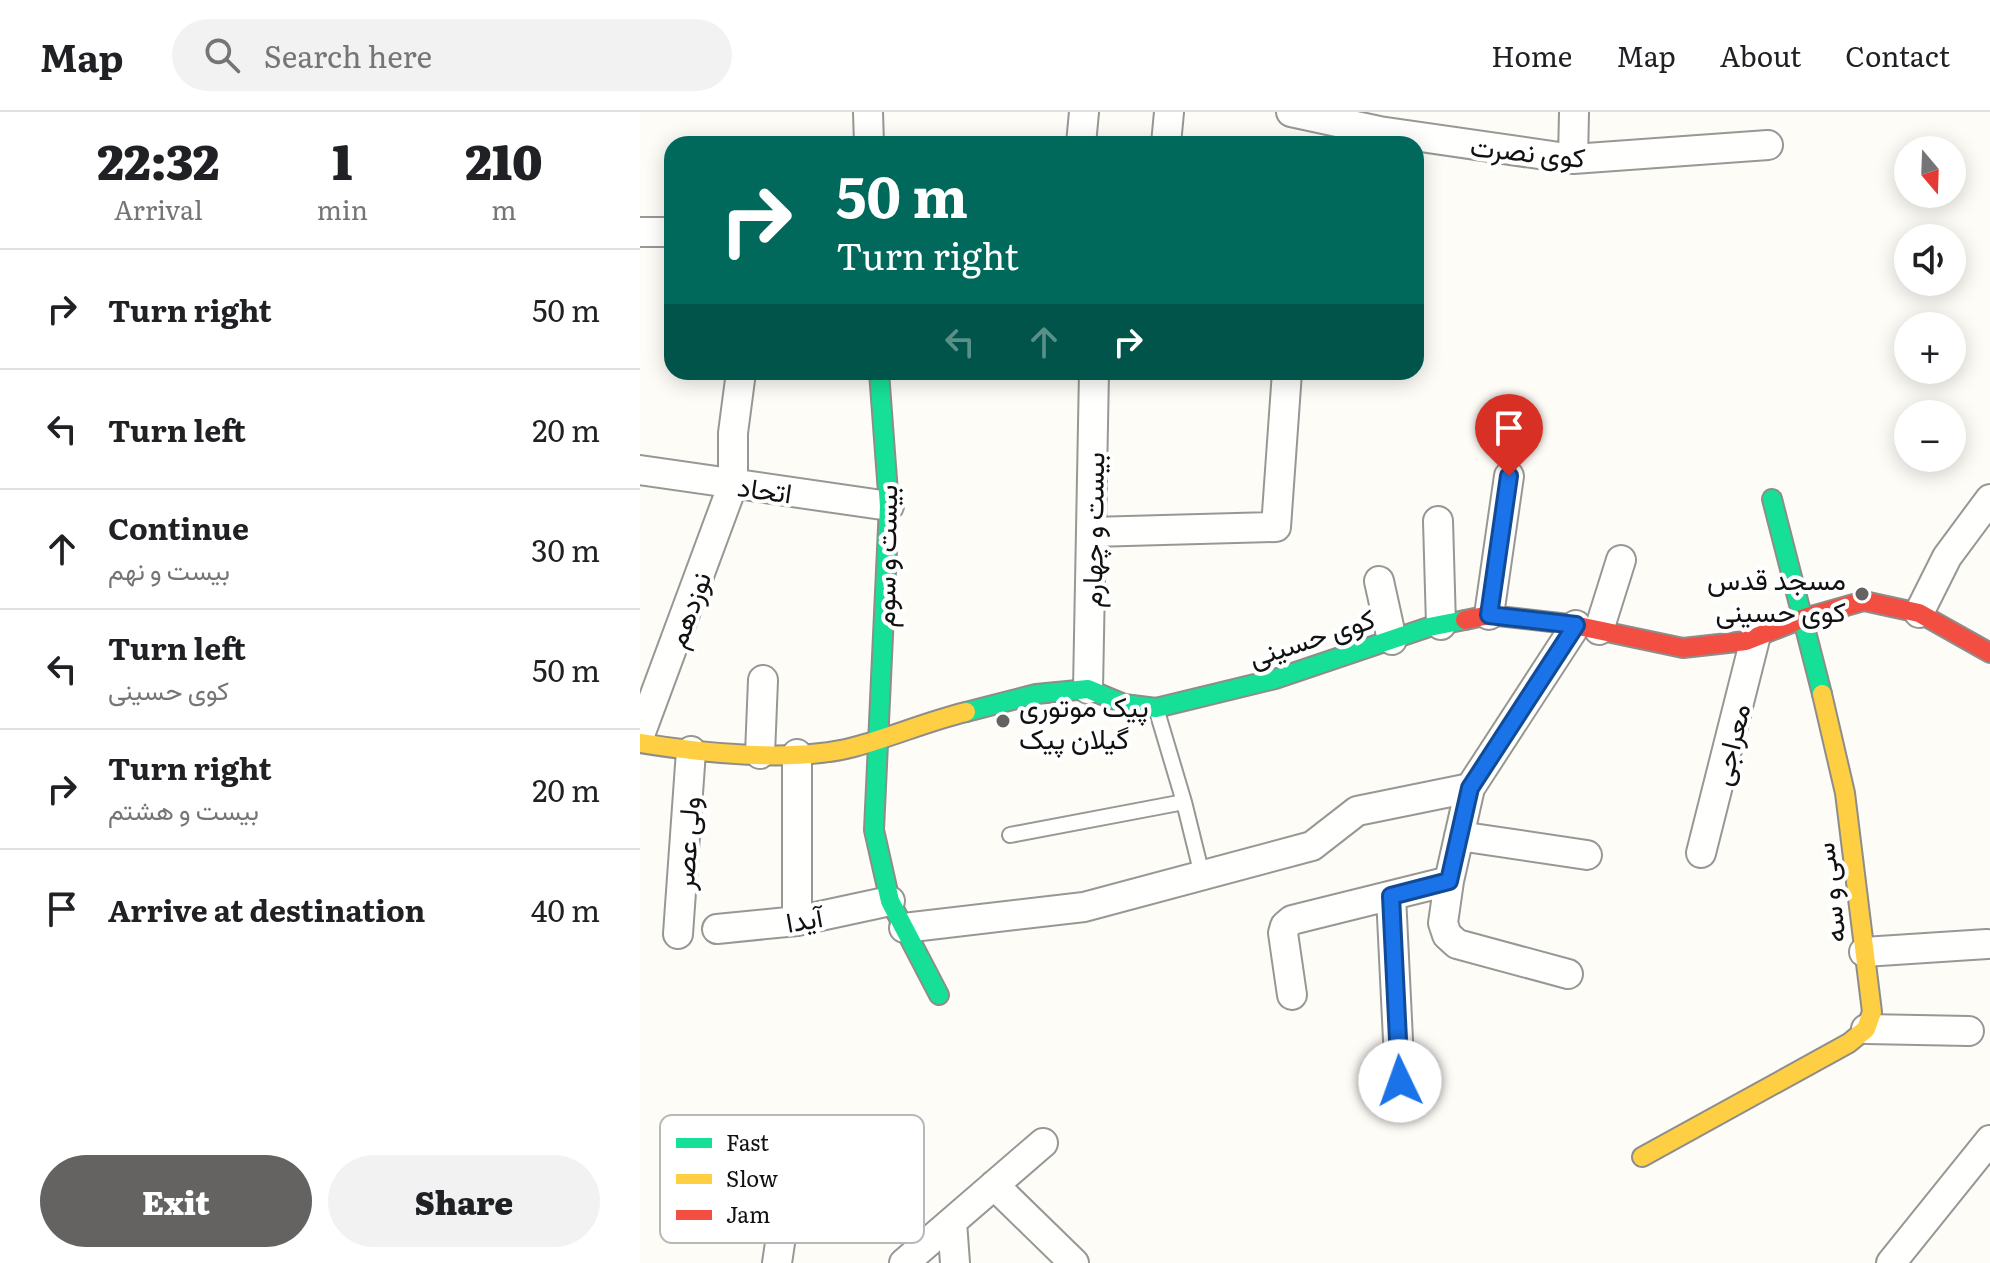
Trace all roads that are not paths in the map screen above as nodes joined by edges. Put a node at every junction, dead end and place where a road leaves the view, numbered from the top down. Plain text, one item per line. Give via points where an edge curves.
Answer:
1 (868, 112) edge
2 (1084, 112) edge
3 (1169, 112) edge
4 (1291, 112) edge
5 (1574, 112) edge
6 (869, 136) edge
7 (1082, 136) edge
8 (1167, 136) edge
9 (1372, 136) edge
10 (1424, 143) edge
11 (1768, 145) dead end
12 (1573, 159) junction
13 (640, 232) edge
14 (664, 232) edge
15 (740, 380) edge
16 (880, 380) edge
17 (1094, 380) edge
18 (1286, 380) edge
19 (640, 470) edge
20 (1509, 476) dead end
21 (733, 484) junction
22 (1772, 499) dead end
23 (1990, 499) edge
24 (889, 506) junction
25 (1438, 521) dead end
26 (1091, 532) junction
27 (1621, 560) dead end
28 (1379, 581) dead end
29 (1919, 613) junction
30 (1489, 615) junction
31 (1804, 618) junction
32 (1441, 625) junction
33 (1588, 628) junction
34 (1756, 635) junction
35 (1392, 640) junction
36 (1990, 653) edge
37 (763, 680) dead end
38 (1088, 689) junction
39 (1156, 708) junction
40 (640, 735) edge
41 (878, 740) junction
42 (640, 743) edge
43 (691, 751) junction
44 (760, 754) junction
45 (797, 754) junction
46 (1470, 788) junction
47 (1184, 802) junction
48 (1010, 835) dead end
49 (1459, 836) junction
50 (1701, 853) dead end
51 (1587, 855) dead end
52 (1202, 875) junction
53 (1449, 881) junction
54 (1391, 896) junction
55 (890, 901) junction
56 (797, 921) junction
57 (904, 928) junction
58 (717, 929) dead end
59 (678, 934) dead end
60 (1987, 944) dead end
61 (1864, 952) junction
62 (1568, 974) dead end
63 (939, 995) dead end
64 (1292, 995) dead end
65 (1866, 1029) junction
66 (1969, 1031) dead end
67 (1400, 1081) dead end
68 (1990, 1140) edge
69 (1043, 1143) dead end
70 (1642, 1157) dead end
71 (994, 1185) junction
72 (952, 1222) junction
73 (780, 1243) edge
74 (777, 1263) edge
75 (904, 1263) edge
76 (955, 1263) edge
77 (1074, 1263) edge
78 (1891, 1263) edge

1 - 6 street
2 - 7 street
3 - 8 street
4 - 9 street, کوی نصرت
5 - 12 street
10 - 12 street, کوی نصرت
11 - 12 street, کوی نصرت
13 - 14 street
15 - 21 street
16 - 24 street, بیست و سوم
17 - 26 street, بیست و چهارم
18 - 26 street via 1276,527
19 - 21 street, اتحاد
20 - 30 street
21 - 24 street, اتحاد
21 - 40 street, نوزدهم
22 - 31 street, سی و سه
23 - 29 street via 1947,557
24 - 41 street, بیست و سوم
25 - 32 street
26 - 38 street, بیست و چهارم
27 - 33 street
28 - 35 street
29 - 31 street, کوی حسینی via 1864,601
29 - 36 street, کوی حسینی
30 - 32 street, کوی حسینی
30 - 33 street, کوی حسینی
31 - 34 street, کوی حسینی
31 - 61 street, سی و سه via 1845,793
32 - 35 street, کوی حسینی
33 - 34 street, کوی حسینی via 1683,648 1746,641
33 - 46 street
34 - 50 street, معراجی
35 - 39 street, کوی حسینی via 1275,679
37 - 44 street
38 - 39 street, کوی حسینی via 1124,704
38 - 41 street, کوی حسینی via 1022,697
39 - 47 lane
41 - 45 street, کوی حسینی
41 - 55 street, بیست و سوم via 874,830
42 - 43 street, کوی حسینی
43 - 44 street, کوی حسینی
43 - 59 street, ولی عصر
44 - 45 street, کوی حسینی
45 - 56 street
46 - 49 street
46 - 52 street via 1357,811 1312,846
47 - 48 lane
47 - 52 lane
49 - 51 street
49 - 53 street
52 - 57 street via 1084,907
53 - 54 street
53 - 62 street via 1443,923 1457,944
54 - 64 street via 1285,926
54 - 67 street
55 - 56 street, آیدا
55 - 57 street, بیست و سوم
56 - 58 street, آیدا
57 - 63 street, بیست و سوم
60 - 61 street
61 - 65 street, سی و سه via 1872,1012
65 - 66 street
65 - 70 street
68 - 78 street
69 - 71 street
71 - 72 street
71 - 77 street
72 - 75 street
72 - 76 street
73 - 74 street

